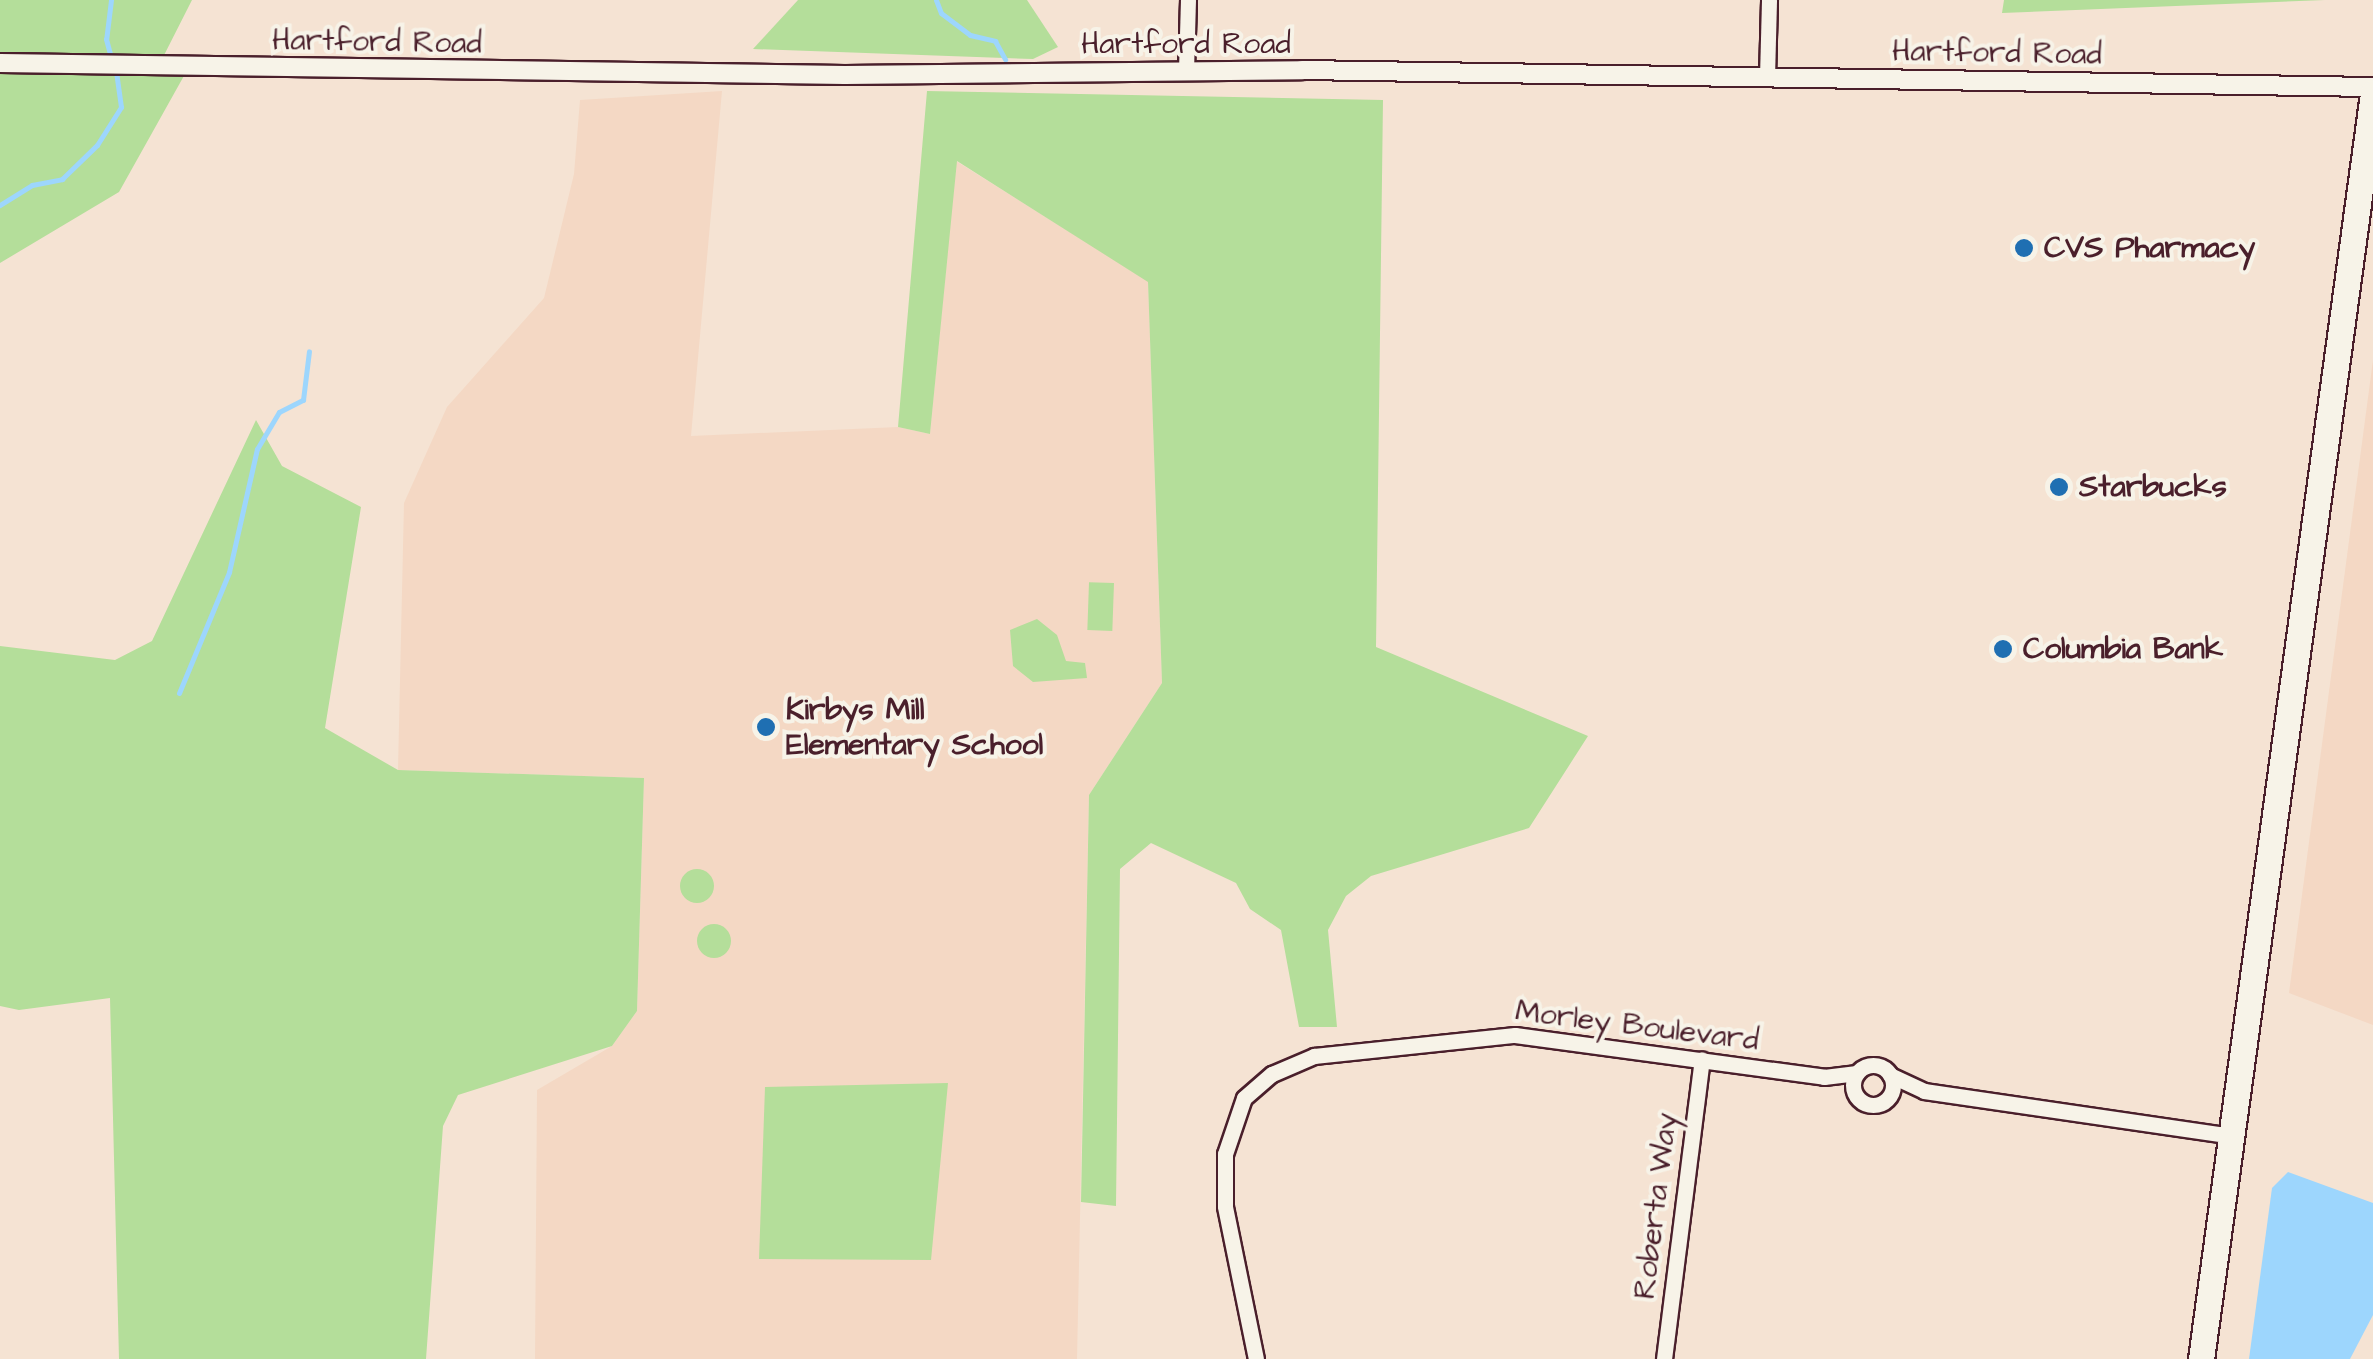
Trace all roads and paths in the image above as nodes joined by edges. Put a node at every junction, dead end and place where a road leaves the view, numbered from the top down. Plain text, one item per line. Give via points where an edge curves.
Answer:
1 (1188, 0) edge
2 (1769, 0) edge
3 (0, 63) edge
4 (1186, 71) junction
5 (1767, 77) junction
6 (2373, 90) edge
7 (1702, 1060) junction
8 (1857, 1073) junction
9 (1890, 1075) junction
10 (1824, 1078) junction
11 (1924, 1091) junction
12 (1856, 1095) junction
13 (1889, 1096) junction
14 (2232, 1136) junction
15 (1256, 1359) edge
16 (1664, 1359) edge
17 (2201, 1359) edge

1 - 4 street
2 - 5 street
3 - 4 street, Hartford Road via 808,75
4 - 5 street, Hartford Road
5 - 6 street, Hartford Road
6 - 14 highway
7 - 10 street, Morley Boulevard
7 - 15 street, Morley Boulevard via 1515,1035 1314,1056 1272,1074 1244,1098 1225,1154 1226,1206
7 - 16 street, Roberta Way
8 - 9 street via 1872,1065
8 - 10 street, Morley Boulevard
8 - 12 street
9 - 11 street
9 - 13 street
10 - 12 street, Morley Boulevard
11 - 13 street
11 - 14 street
12 - 13 street via 1869,1104
14 - 17 highway

